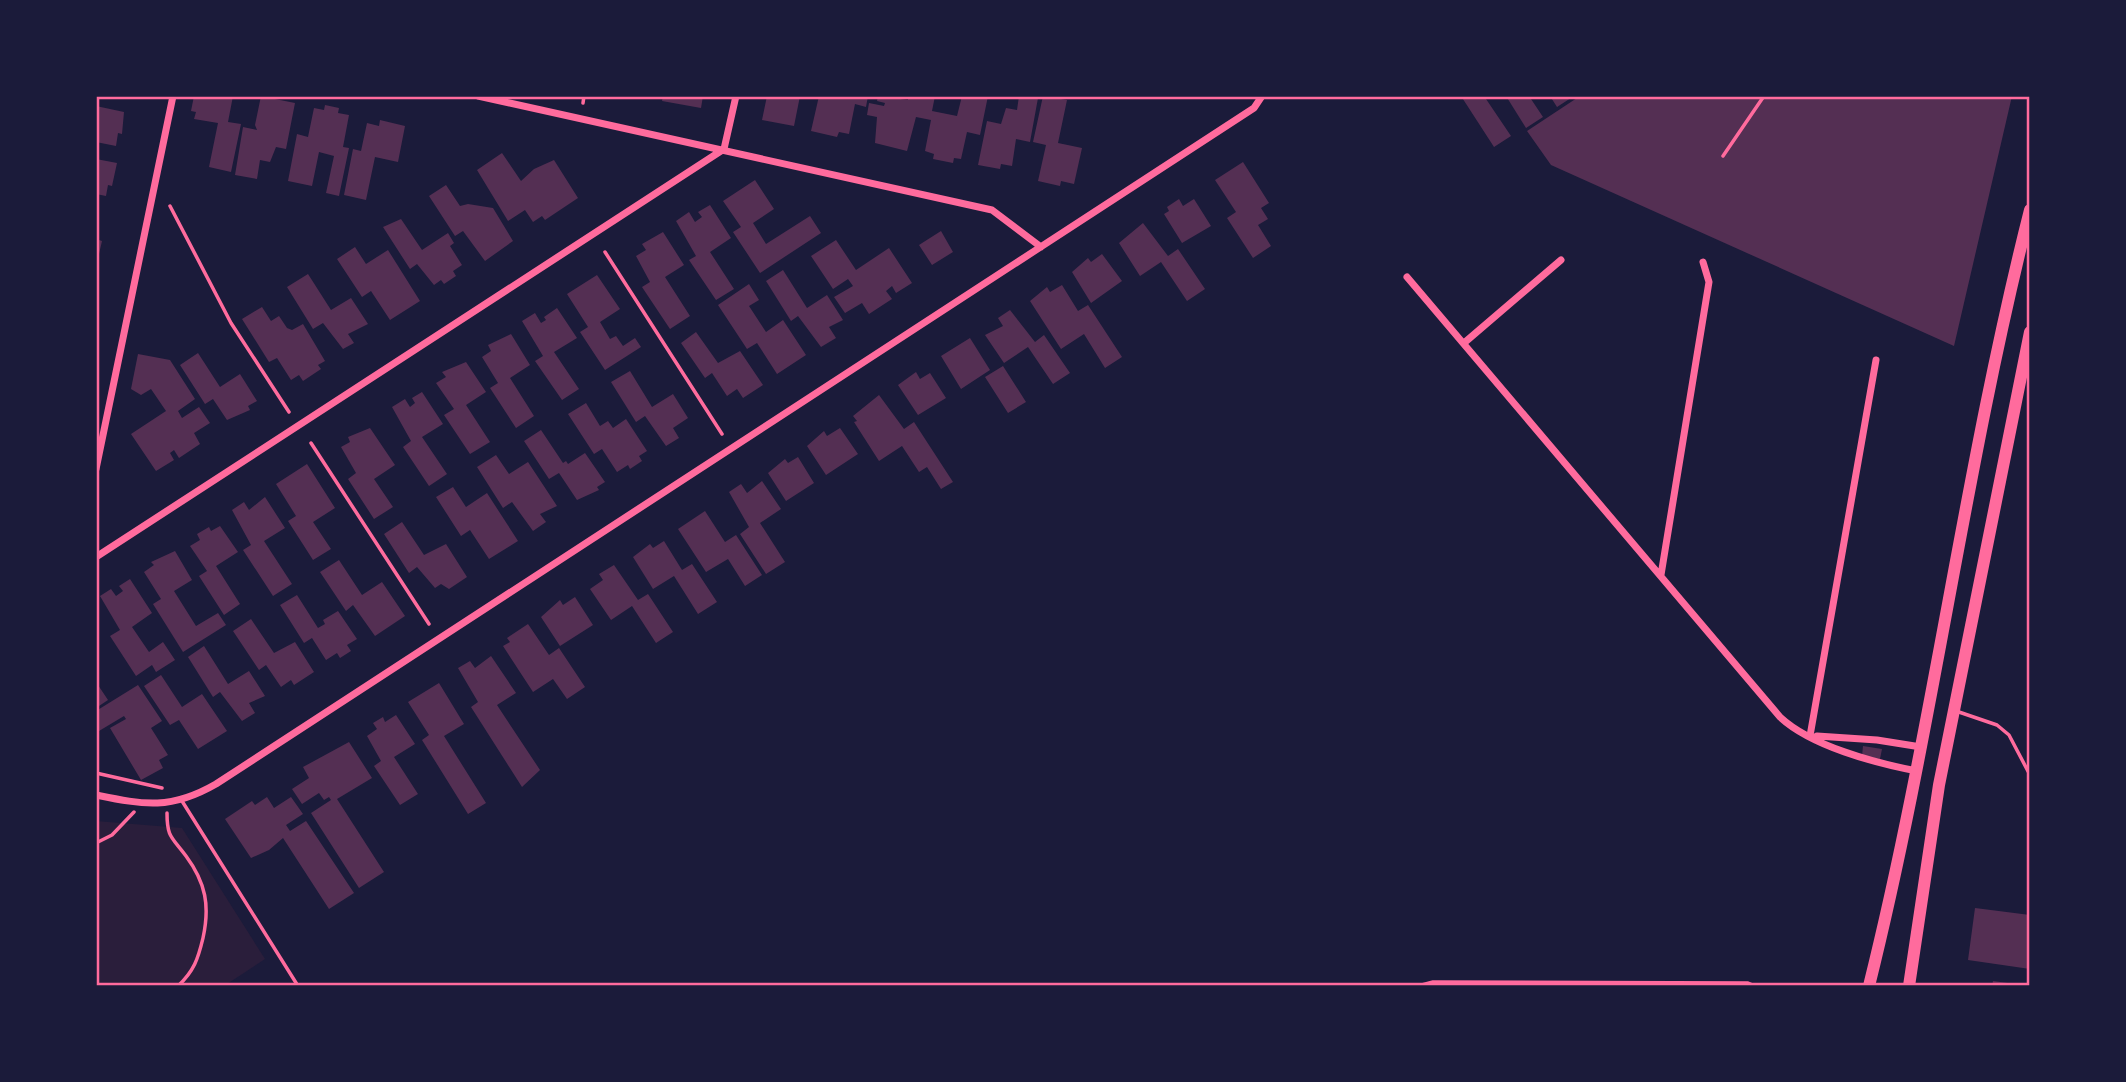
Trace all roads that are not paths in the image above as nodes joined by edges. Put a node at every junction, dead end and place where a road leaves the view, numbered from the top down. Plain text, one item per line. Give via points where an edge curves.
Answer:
1 (173, 96) edge
2 (478, 96) edge
3 (736, 96) edge
4 (1262, 96) edge
5 (1764, 96) edge
6 (724, 149) junction
7 (1723, 156) dead end
8 (2030, 210) edge
9 (1041, 247) junction
10 (1561, 260) dead end
11 (1703, 262) dead end
12 (1407, 277) dead end
13 (2030, 332) edge
14 (1464, 343) junction
15 (1876, 360) dead end
16 (96, 469) edge
17 (96, 557) edge
18 (1661, 575) junction
19 (1954, 711) junction
20 (1810, 736) junction
21 (1921, 747) junction
22 (1917, 771) junction
23 (2030, 775) edge
24 (96, 795) edge
25 (182, 801) junction
26 (298, 986) edge
27 (1418, 986) edge
28 (1755, 986) edge
29 (1869, 986) edge
30 (1909, 986) edge

1 - 16 street
2 - 6 street
3 - 6 street
4 - 9 street via 1254,108
5 - 7 lane
6 - 9 street via 992,210
6 - 17 street
8 - 21 highway via 1981,421
9 - 25 street via 216,784
10 - 14 street
11 - 18 street via 1709,282
12 - 14 street
13 - 19 highway
14 - 18 street
15 - 20 street
18 - 20 street via 1780,717
19 - 23 lane via 1997,725 2009,735
19 - 30 highway
20 - 21 street
20 - 22 street via 1871,761
21 - 22 highway
22 - 29 highway
24 - 25 street via 138,803
25 - 26 lane
27 - 28 lane via 1433,982

